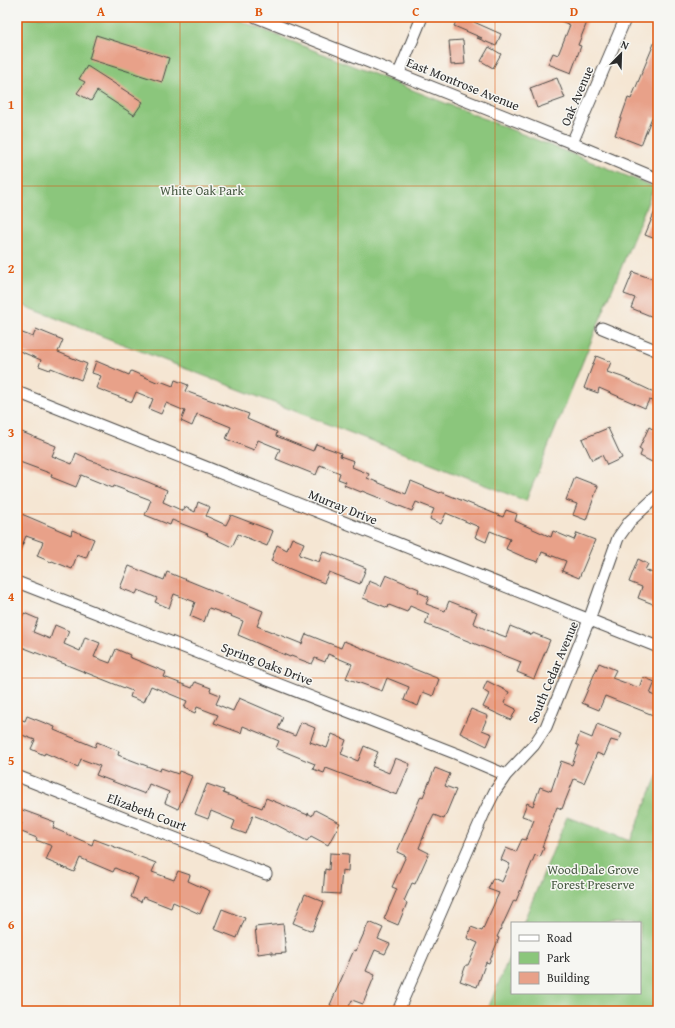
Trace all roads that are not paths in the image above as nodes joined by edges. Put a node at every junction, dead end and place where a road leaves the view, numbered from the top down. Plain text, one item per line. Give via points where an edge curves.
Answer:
1 (256, 17) edge
2 (422, 17) edge
3 (626, 17) edge
4 (399, 73) junction
5 (572, 143) junction
6 (658, 179) edge
7 (602, 328) dead end
8 (658, 350) edge
9 (17, 392) edge
10 (658, 495) edge
11 (17, 582) edge
12 (589, 620) junction
13 (658, 647) edge
14 (506, 775) junction
15 (17, 776) edge
16 (266, 874) dead end
17 (398, 1011) edge

1 - 4 street, East Montrose Avenue
2 - 4 street
3 - 5 street, Oak Avenue
4 - 5 street, East Montrose Avenue
5 - 6 street, East Montrose Avenue
7 - 8 street
9 - 12 street, Murray Drive
10 - 12 street, South Cedar Avenue via 630,521 618,538
11 - 14 street, Spring Oaks Drive
12 - 13 street, Murray Drive
12 - 14 street, South Cedar Avenue via 546,727 534,745
14 - 17 street, South Cedar Avenue via 484,813
15 - 16 street, Elizabeth Court

